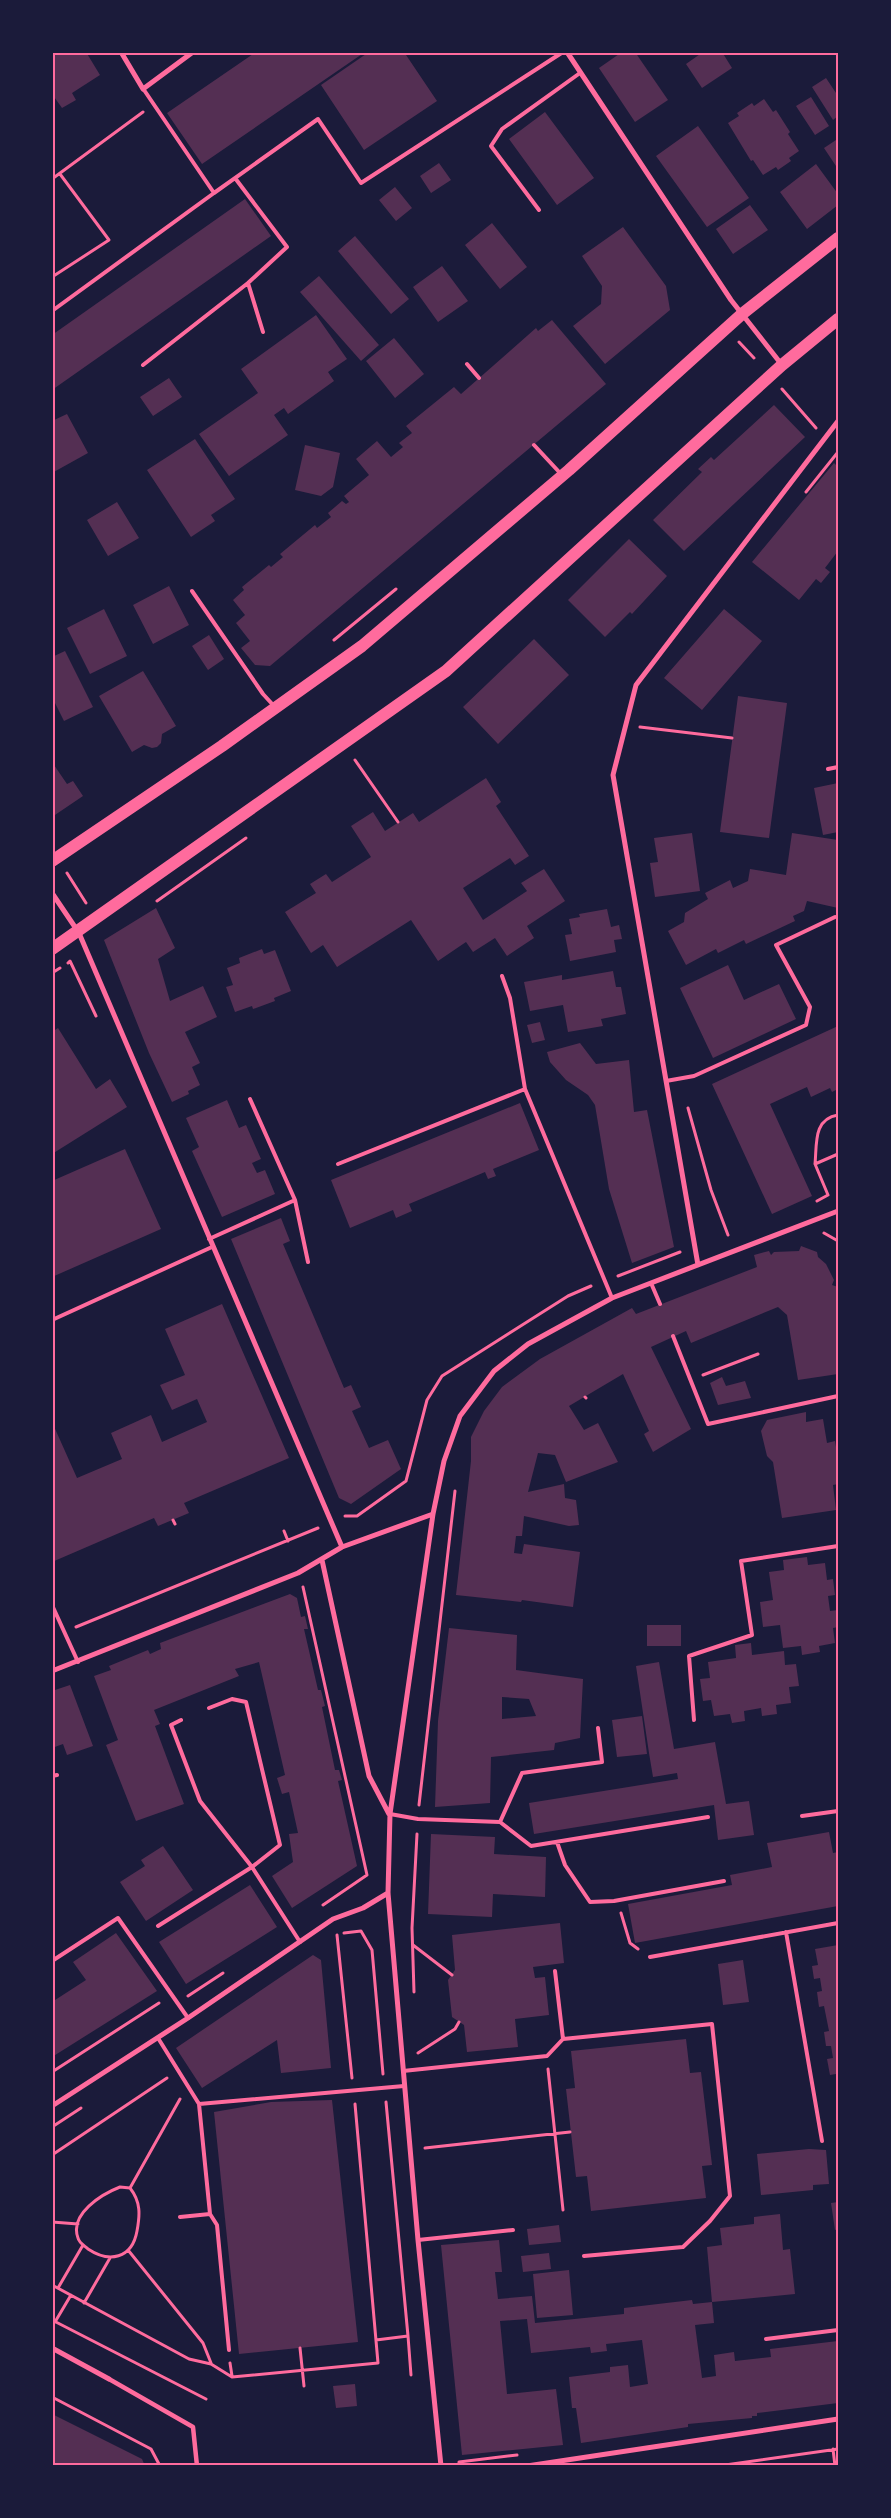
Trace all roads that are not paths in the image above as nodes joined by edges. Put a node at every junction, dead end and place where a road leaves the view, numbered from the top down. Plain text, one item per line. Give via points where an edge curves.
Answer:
1 (120, 52) edge
2 (193, 52) edge
3 (562, 52) edge
4 (567, 52) edge
5 (580, 73) junction
6 (143, 89) junction
7 (235, 178) junction
8 (214, 193) junction
9 (539, 210) dead end
10 (838, 238) edge
11 (248, 283) junction
12 (52, 311) edge
13 (742, 314) junction
14 (838, 319) edge
15 (263, 332) dead end
16 (467, 364) dead end
17 (143, 365) dead end
18 (782, 365) junction
19 (479, 378) dead end
20 (838, 422) edge
21 (534, 445) dead end
22 (562, 476) junction
23 (192, 591) dead end
24 (276, 707) junction
25 (838, 767) edge
26 (828, 769) dead end
27 (52, 861) edge
28 (52, 893) edge
29 (835, 917) dead end
30 (79, 933) junction
31 (52, 949) edge
32 (502, 976) dead end
33 (666, 1081) junction
34 (525, 1089) junction
35 (250, 1099) dead end
36 (338, 1164) dead end
37 (295, 1200) junction
38 (838, 1211) edge
39 (209, 1239) junction
40 (212, 1247) junction
41 (308, 1262) dead end
42 (698, 1265) junction
43 (651, 1283) junction
44 (612, 1298) junction
45 (660, 1304) dead end
46 (52, 1320) edge
47 (674, 1336) dead end
48 (838, 1396) edge
49 (433, 1514) junction
50 (838, 1546) edge
51 (342, 1547) junction
52 (322, 1560) junction
53 (52, 1605) edge
54 (78, 1662) junction
55 (52, 1671) edge
56 (209, 1708) dead end
57 (181, 1720) dead end
58 (694, 1720) dead end
59 (598, 1728) dead end
60 (838, 1811) edge
61 (390, 1814) junction
62 (802, 1816) dead end
63 (708, 1817) dead end
64 (500, 1822) junction
65 (557, 1842) junction
66 (252, 1867) junction
67 (724, 1881) dead end
68 (388, 1893) junction
69 (838, 1923) edge
70 (158, 1926) dead end
71 (786, 1932) junction
72 (300, 1942) junction
73 (650, 1957) road end
74 (52, 1961) edge
75 (555, 1971) dead end
76 (188, 2018) junction
77 (158, 2038) junction
78 (563, 2039) junction
79 (403, 2071) junction
80 (404, 2086) junction
81 (199, 2104) junction
82 (52, 2106) edge
83 (822, 2141) dead end
84 (210, 2214) junction
85 (180, 2217) dead end
86 (513, 2230) dead end
87 (418, 2240) junction
88 (584, 2256) dead end
89 (838, 2330) edge
90 (766, 2339) dead end
91 (52, 2348) edge
92 (229, 2350) dead end
93 (109, 2379) joint
94 (838, 2419) edge
95 (197, 2466) edge
96 (441, 2466) edge
97 (527, 2466) edge

1 - 6 street
2 - 6 street
3 - 7 lane via 361,183 318,119
4 - 5 street
5 - 9 lane via 502,129 491,146
5 - 13 street
6 - 8 lane
7 - 8 lane
7 - 11 lane via 287,247
8 - 12 lane
10 - 13 main road
11 - 15 lane
11 - 17 lane
13 - 18 street
13 - 22 main road
14 - 18 main road
16 - 19 lane
18 - 30 main road via 446,671
20 - 33 street via 636,685 613,775
21 - 22 lane
22 - 24 main road via 362,646
23 - 24 lane via 263,694
24 - 27 main road
25 - 26 lane
28 - 30 street
29 - 33 lane via 776,945 810,1007 806,1026 694,1076
30 - 31 main road
30 - 39 street
32 - 34 lane via 510,998
33 - 42 street
34 - 36 lane
34 - 44 lane
35 - 37 lane
37 - 39 lane
37 - 41 lane
38 - 42 street
39 - 40 street
40 - 46 lane
40 - 51 street
42 - 43 street
43 - 44 street
43 - 45 lane
44 - 49 street via 528,1344 494,1370 460,1416 444,1461
47 - 48 lane via 708,1424
49 - 51 street
49 - 61 street
50 - 58 lane via 741,1561 752,1635 689,1656
51 - 52 street
52 - 54 street via 298,1573
52 - 61 street via 369,1776
53 - 54 lane
54 - 55 street
56 - 66 lane via 232,1699 246,1702 280,1846
57 - 66 lane via 171,1725 200,1801
59 - 64 lane via 602,1762 522,1773
60 - 62 lane
61 - 64 lane via 418,1819
61 - 68 street
63 - 65 lane
64 - 65 lane via 531,1846
65 - 67 lane via 566,1865 590,1902
66 - 70 lane
66 - 72 lane
68 - 72 street via 363,1908 333,1919
68 - 79 street
69 - 71 lane
71 - 73 lane
71 - 83 lane
72 - 76 street
74 - 76 lane via 118,1918
75 - 78 lane
76 - 77 street
77 - 81 lane
77 - 82 street
78 - 79 lane via 547,2056
78 - 88 lane via 712,2024 730,2196 710,2221 683,2246
79 - 80 street
80 - 81 lane
80 - 87 street
81 - 84 lane
84 - 85 lane
84 - 92 lane via 217,2225
86 - 87 lane
87 - 96 street
89 - 90 lane
91 - 93 street
93 - 95 street via 193,2427
94 - 97 street

